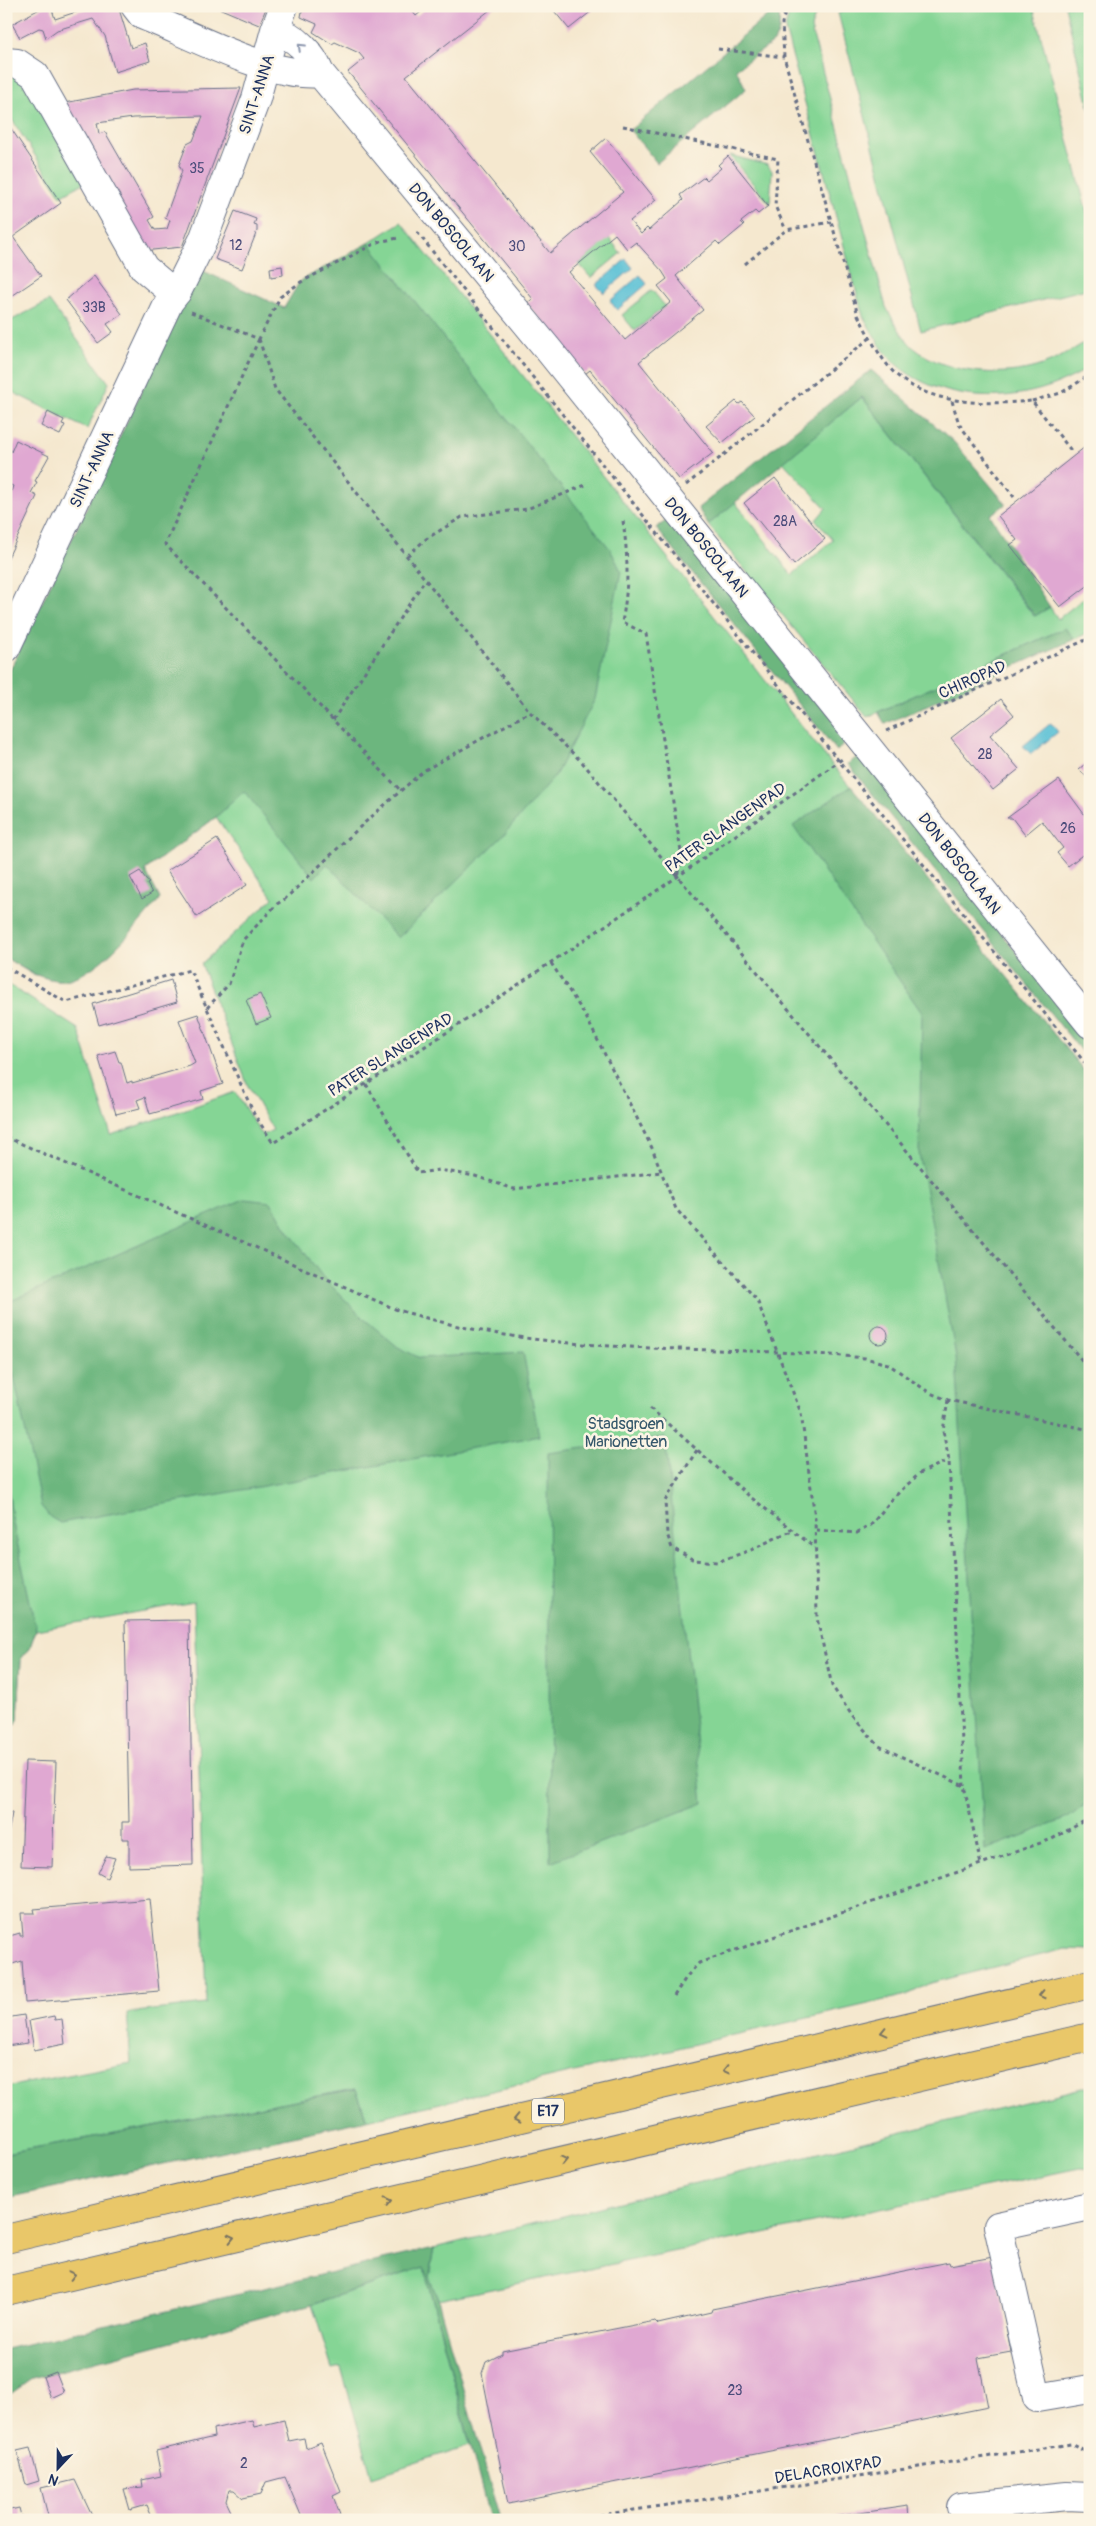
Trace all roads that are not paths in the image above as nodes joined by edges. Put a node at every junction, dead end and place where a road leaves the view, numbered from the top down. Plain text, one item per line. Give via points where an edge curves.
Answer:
1 (135, 6) edge
2 (280, 18) edge
3 (6, 62) edge
4 (266, 67) junction
5 (320, 72) junction
6 (173, 297) junction
7 (6, 648) edge
8 (1090, 1024) edge
9 (1090, 1984) edge
10 (1090, 2037) edge
11 (1090, 2206) edge
12 (6, 2239) edge
13 (6, 2290) edge
14 (1090, 2389) edge
15 (1090, 2497) edge
16 (961, 2507) dead end
17 (1042, 2509) edge

1 - 4 street via 142,15
2 - 4 street, SINT-ANNA
5 -> 2 street, DON BOSCOLAAN via 314,59 288,34
3 - 6 street via 17,63 35,75 144,268 169,288
4 - 5 street via 307,74
4 - 6 street, SINT-ANNA via 203,240
5 - 8 street, DON BOSCOLAAN
6 - 7 street, SINT-ANNA
9 -> 12 highway, E17
13 -> 10 highway
11 - 14 street via 998,2226 1037,2398
15 - 17 street
16 - 17 street

